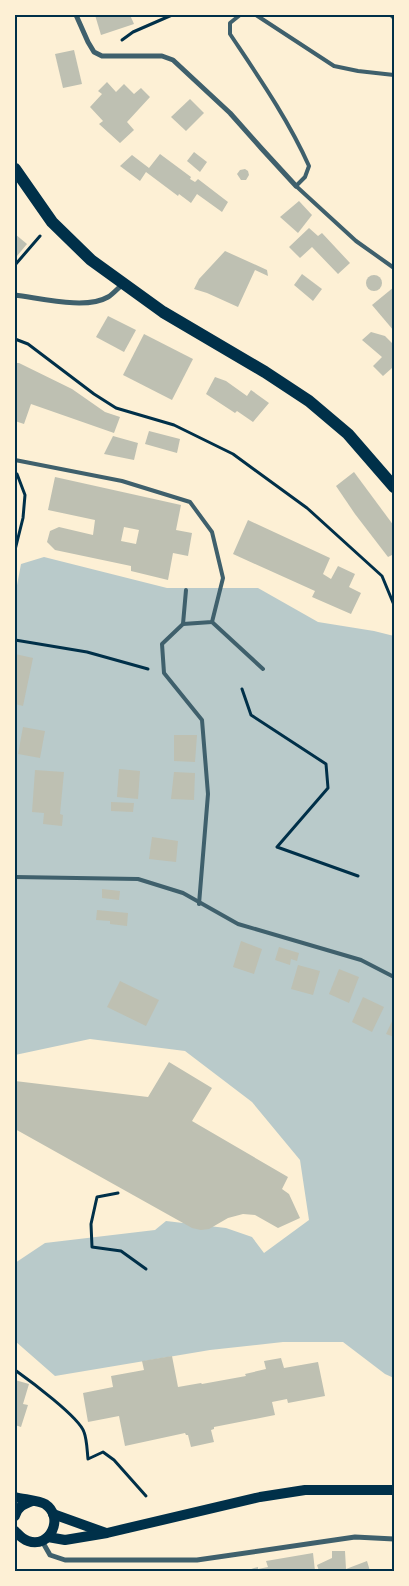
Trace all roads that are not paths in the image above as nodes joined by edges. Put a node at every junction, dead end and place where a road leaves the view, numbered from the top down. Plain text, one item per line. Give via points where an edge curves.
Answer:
1 (76, 15) edge
2 (240, 15) edge
3 (256, 15) edge
4 (391, 15) edge
5 (394, 18) edge
6 (394, 75) edge
7 (15, 170) edge
8 (296, 186) junction
9 (394, 268) edge
10 (123, 284) junction
11 (15, 295) edge
12 (15, 460) edge
13 (394, 487) edge
14 (186, 590) dead end
15 (212, 622) junction
16 (183, 624) junction
17 (263, 669) dead end
18 (15, 877) edge
19 (199, 904) junction
20 (394, 977) edge
21 (394, 1490) edge
22 (15, 1497) edge
23 (32, 1501) junction
24 (53, 1514) junction
25 (15, 1516) edge
26 (16, 1531) edge
27 (107, 1533) junction
28 (394, 1538) edge
29 (45, 1539) junction

1 - 8 street via 94,52 102,56 162,56 172,60 230,113
2 - 8 lane via 230,23 230,34 272,97 309,166 306,177
3 - 6 lane via 334,66
4 - 5 lane
7 - 10 main road via 52,222 91,260
8 - 9 lane via 356,242
10 - 11 street via 109,297 95,302
10 - 13 main road via 308,401 348,434
12 - 15 lane via 122,481 190,502 212,532 223,578
14 - 16 lane
15 - 16 lane
15 - 17 lane
16 - 19 lane via 162,644 164,674 202,720 208,794
18 - 19 lane via 138,879 183,893
19 - 20 lane via 238,924 361,960
21 - 27 main road via 305,1490 260,1497
22 - 23 main road
23 - 24 main road via 45,1504
23 - 25 main road via 20,1507
24 - 27 main road
24 - 29 main road via 54,1527
26 - 29 main road via 28,1541
27 - 29 main road via 65,1540
28 - 29 street via 355,1538 197,1560 65,1560 50,1555

